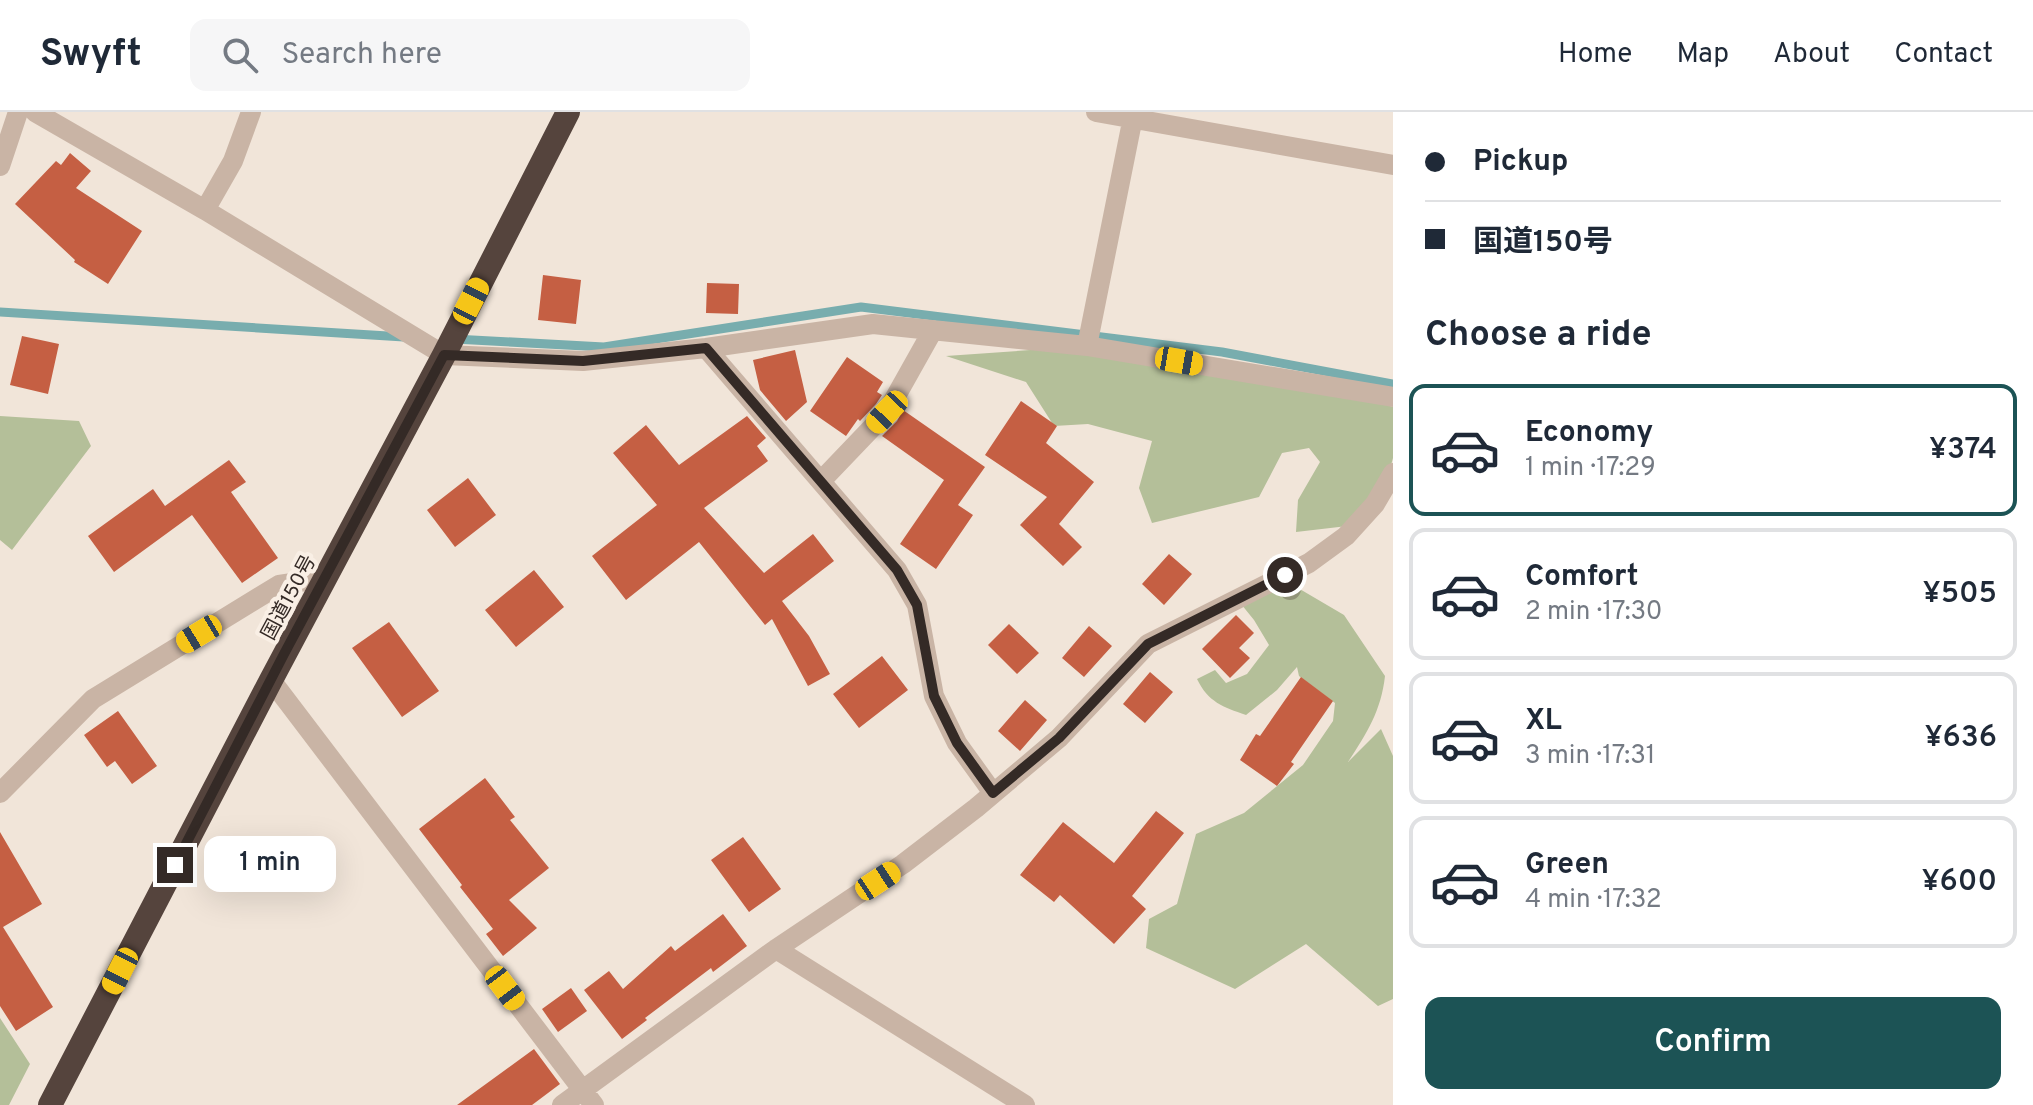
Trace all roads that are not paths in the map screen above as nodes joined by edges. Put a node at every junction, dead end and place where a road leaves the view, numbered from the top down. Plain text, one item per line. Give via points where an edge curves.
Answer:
1 (18, 112) edge
2 (35, 112) edge
3 (251, 112) edge
4 (568, 112) edge
5 (1096, 112) edge
6 (1133, 115) edge
7 (1393, 165) edge
8 (0, 166) edge
9 (205, 210) junction
10 (933, 330) junction
11 (1087, 346) junction
12 (706, 348) junction
13 (444, 355) junction
14 (1393, 397) edge
15 (1393, 473) edge
16 (821, 481) junction
17 (325, 578) junction
18 (271, 680) junction
19 (0, 793) edge
20 (993, 793) junction
21 (776, 949) junction
22 (588, 1097) edge
23 (50, 1105) edge
24 (562, 1105) edge
25 (1025, 1105) edge

1 - 8 street
2 - 9 street
3 - 9 street via 233,161
4 - 13 highway, 国道150号
5 - 6 street
6 - 7 street
6 - 11 street
9 - 13 street
10 - 11 street
10 - 12 street via 873,324
10 - 16 street via 887,412
11 - 14 street
12 - 13 street via 583,361
12 - 16 street
13 - 17 highway, 国道150号
15 - 20 street via 1375,504 1346,536 1309,563 1148,644 1059,738
16 - 20 street via 897,570 917,605 934,696 957,743
17 - 18 highway, 国道150号
17 - 19 street via 279,585 93,699
18 - 22 street
18 - 23 highway, 国道150号
20 - 21 street via 903,864
21 - 22 street
21 - 25 street
22 - 24 street

